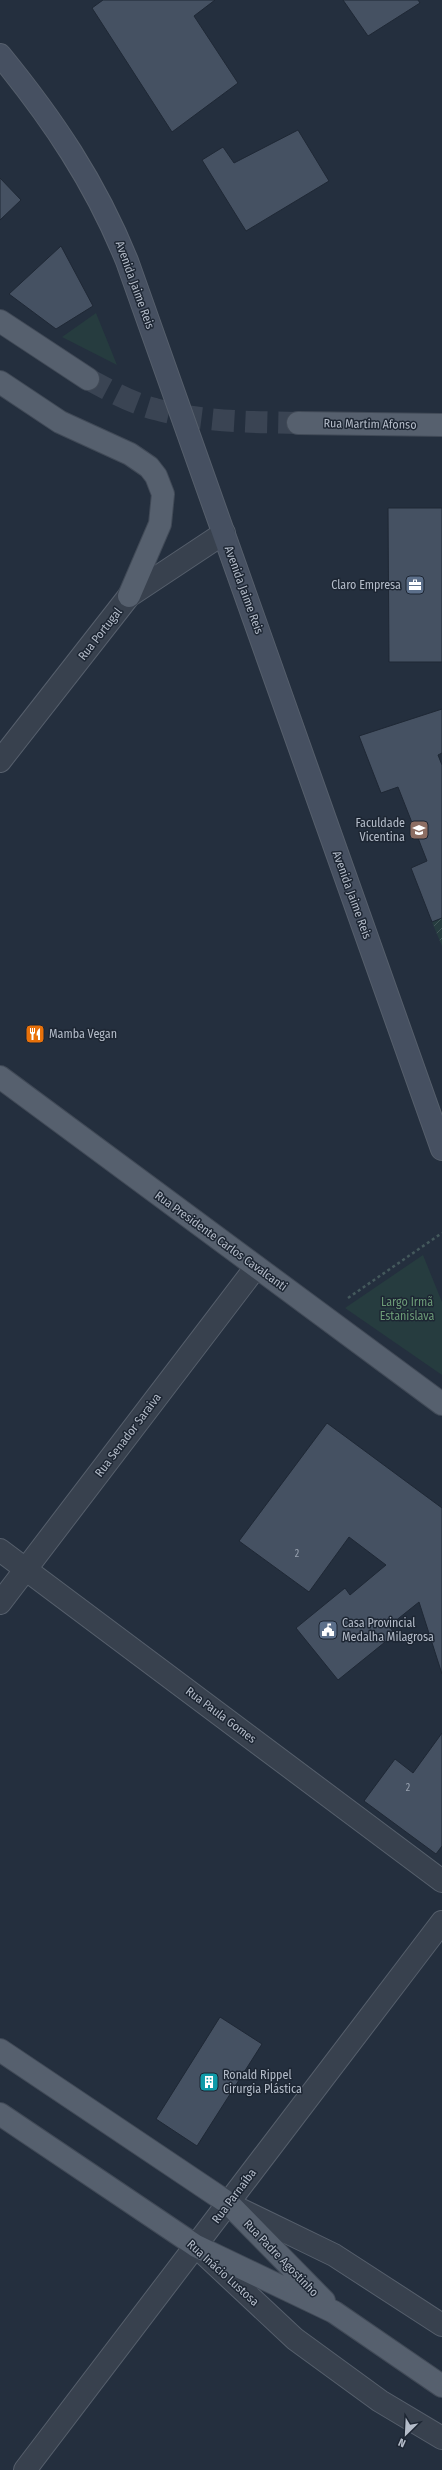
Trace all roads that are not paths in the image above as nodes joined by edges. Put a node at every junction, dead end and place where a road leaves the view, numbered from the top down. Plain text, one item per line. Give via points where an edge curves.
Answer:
1 (0, 55) edge
2 (0, 321) edge
3 (88, 379) tunnel mouth
4 (0, 382) edge
5 (298, 423) tunnel mouth
6 (442, 425) edge
7 (224, 533) junction
8 (129, 596) junction
9 (0, 761) edge
10 (0, 1077) edge
11 (442, 1149) edge
12 (256, 1267) junction
13 (442, 1404) edge
14 (0, 1550) edge
15 (26, 1569) junction
16 (0, 1603) edge
17 (442, 1881) edge
18 (442, 1922) edge
19 (0, 2050) edge
20 (0, 2114) edge
21 (228, 2203) junction
22 (196, 2246) junction
23 (334, 2312) junction
24 (442, 2325) edge
25 (442, 2386) edge
26 (442, 2438) edge
27 (25, 2470) edge

1 - 7 street, Avenida Jaime Reis via 59,131 96,190 113,225
2 - 3 main road
4 - 8 main road via 60,422 130,454 149,467 156,476 163,494 160,524
5 - 6 main road, Rua Martim Afonso
7 - 8 street, Rua Portugal
7 - 11 street, Avenida Jaime Reis
8 - 9 street, Rua Portugal
10 - 12 main road, Rua Presidente Carlos Cavalcanti
12 - 13 main road, Rua Presidente Carlos Cavalcanti
12 - 15 street, Rua Senador Saraiva
14 - 15 street, Rua Paula Gomes
15 - 16 street, Rua Senador Saraiva
15 - 17 street, Rua Paula Gomes
18 - 21 street, Rua Parnaíba
19 - 21 main road
20 - 22 main road, Rua Inácio Lustosa
21 - 22 street, Rua Parnaíba
21 - 23 main road, Rua Padre Agostinho
21 - 24 street via 334,2255
22 - 23 main road, Rua Padre Agostinho
22 - 26 street, Rua Inácio Lustosa via 295,2339 380,2401
22 - 27 street, Rua Parnaíba
23 - 25 main road, Rua Padre Agostinho

